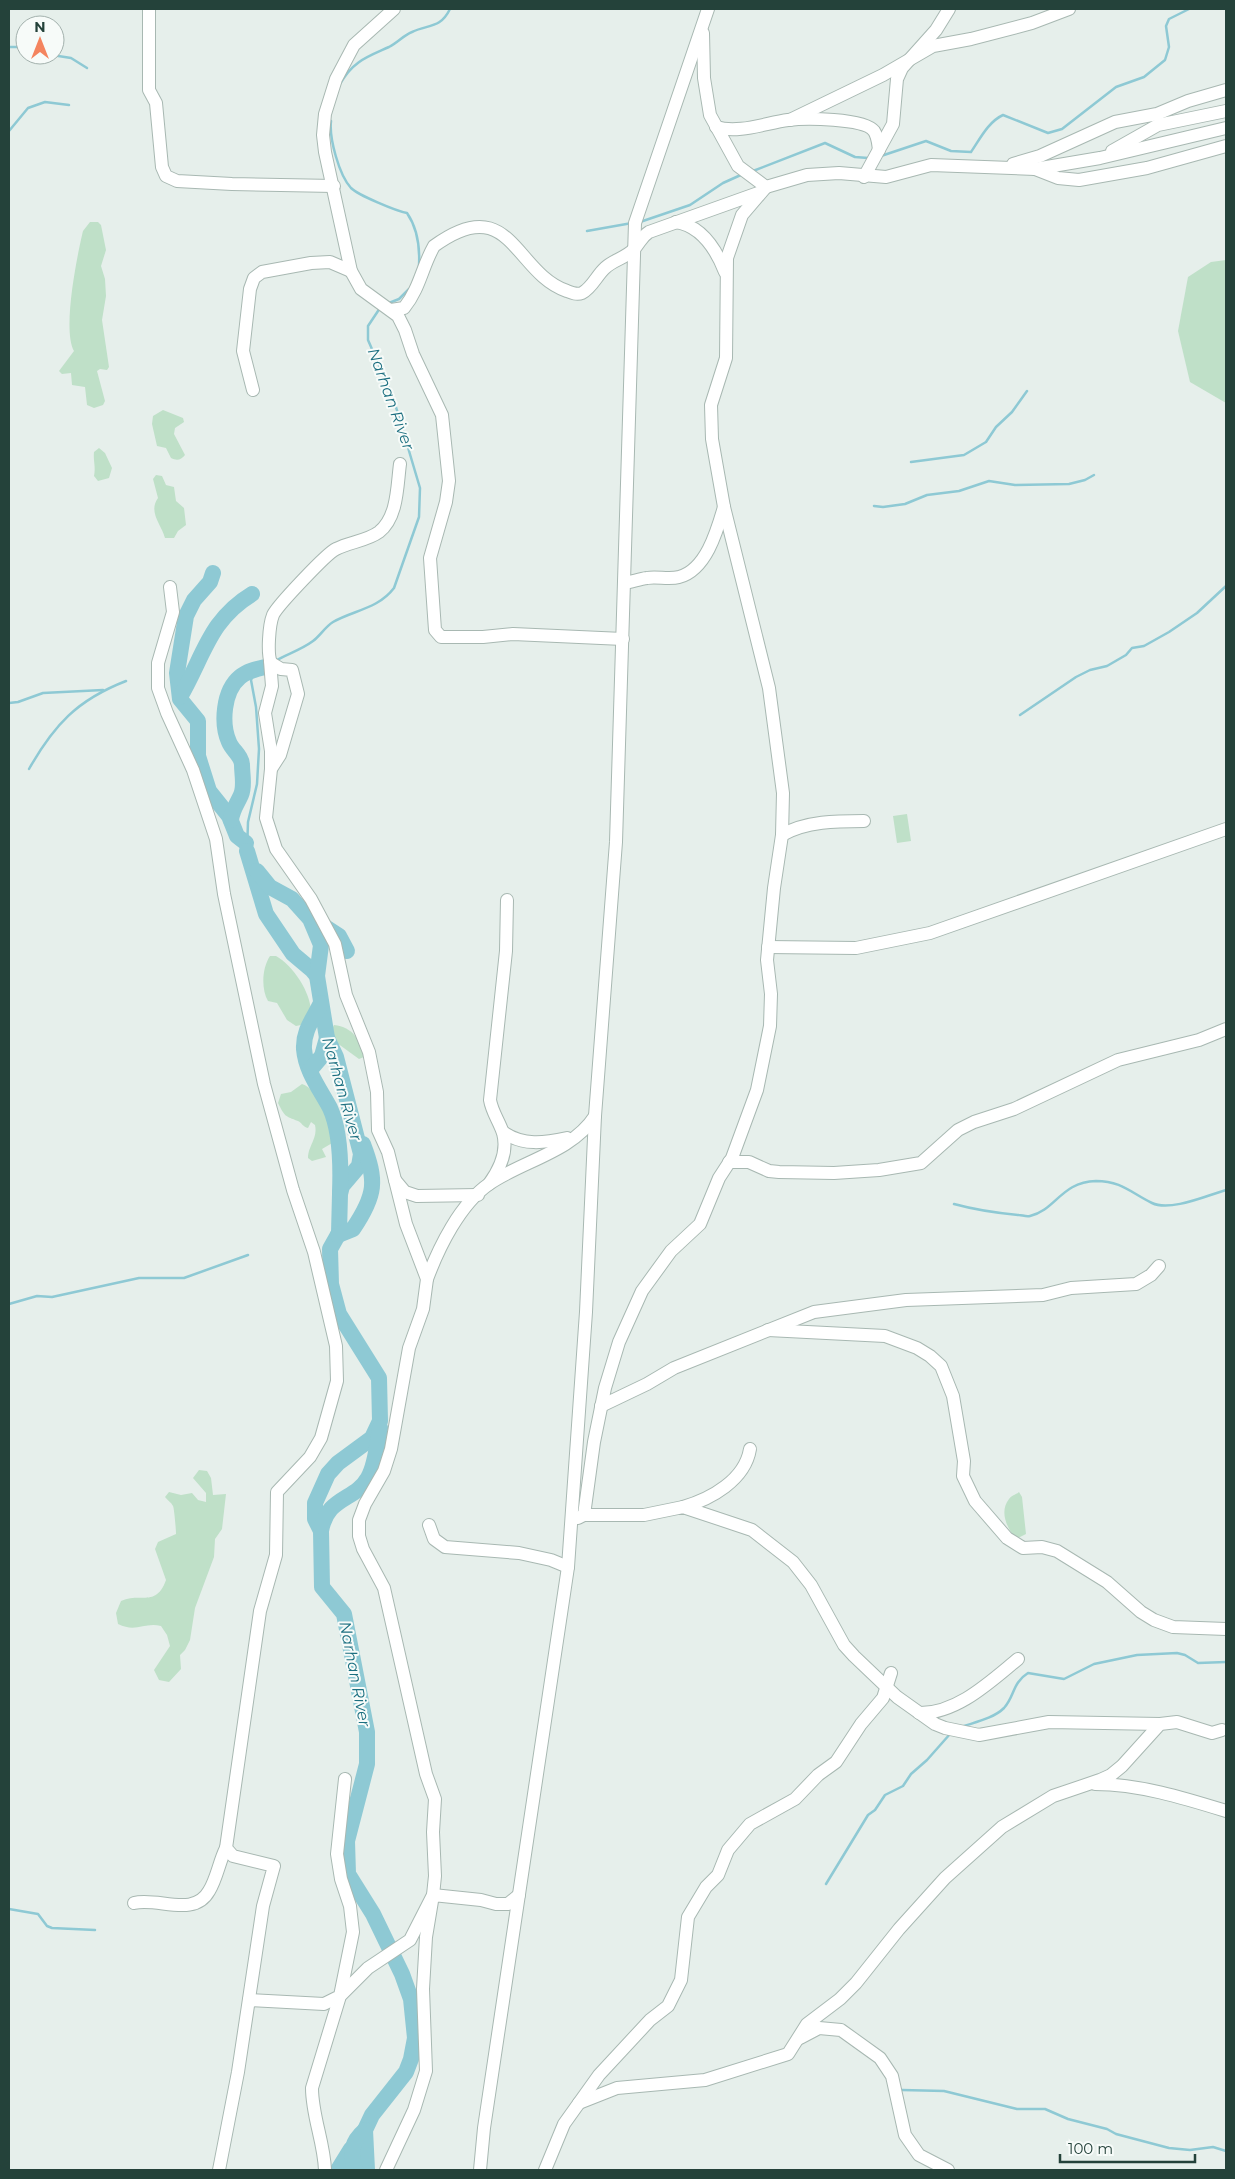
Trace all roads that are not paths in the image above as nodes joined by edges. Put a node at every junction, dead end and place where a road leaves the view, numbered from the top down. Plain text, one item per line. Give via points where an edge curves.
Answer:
1 (149, 9) edge
2 (394, 9) edge
3 (699, 9) edge
4 (708, 9) edge
5 (949, 9) edge
6 (1069, 9) edge
7 (702, 26) junction
8 (907, 60) junction
9 (1226, 90) edge
10 (1226, 111) edge
11 (790, 120) junction
12 (716, 127) junction
13 (1226, 128) edge
14 (1226, 146) edge
15 (879, 150) junction
16 (1100, 158) junction
17 (1001, 167) junction
18 (1035, 169) junction
19 (864, 177) junction
20 (334, 186) junction
21 (764, 189) junction
22 (676, 222) junction
23 (634, 249) junction
24 (351, 272) junction
25 (727, 276) junction
26 (391, 310) junction
27 (252, 390) dead end
28 (400, 464) dead end
29 (724, 507) junction
30 (624, 583) junction
31 (170, 587) dead end
32 (623, 639) junction
33 (270, 661) junction
34 (270, 769) junction
35 (864, 821) dead end
36 (1226, 829) edge
37 (782, 834) junction
38 (507, 900) dead end
39 (768, 947) junction
40 (1226, 1029) edge
41 (595, 1116) junction
42 (503, 1132) junction
43 (575, 1136) junction
44 (729, 1162) junction
45 (394, 1179) junction
46 (489, 1184) junction
47 (478, 1194) junction
48 (1159, 1266) dead end
49 (427, 1279) junction
50 (768, 1330) junction
51 (601, 1406) junction
52 (750, 1449) dead end
53 (683, 1506) junction
54 (584, 1515) junction
55 (571, 1520) junction
56 (429, 1525) dead end
57 (568, 1567) junction
58 (1226, 1629) edge
59 (1018, 1659) dead end
60 (891, 1673) dead end
61 (886, 1688) junction
62 (920, 1713) junction
63 (1160, 1724) junction
64 (1222, 1730) dead end
65 (345, 1779) dead end
66 (1090, 1784) junction
67 (1226, 1811) edge
68 (226, 1848) junction
69 (433, 1895) junction
70 (519, 1895) junction
71 (134, 1903) dead end
72 (340, 1996) junction
73 (249, 2000) junction
74 (796, 2041) junction
75 (579, 2103) junction
76 (219, 2170) edge
77 (325, 2170) edge
78 (386, 2170) edge
79 (480, 2170) edge
80 (545, 2170) edge
81 (948, 2170) edge

1 - 20 street via 149,90 156,103 162,167 166,176 213,183
2 - 20 street via 354,45 329,95 323,135
3 - 7 street
4 - 7 street
5 - 8 street via 936,30
6 - 8 street via 1032,23 932,46
7 - 12 street via 704,78 710,115
7 - 23 street via 635,223
8 - 11 street
8 - 15 street via 897,79 893,124
9 - 17 street via 1157,114 1115,122 1040,156
10 - 16 street via 1158,126
11 - 12 street via 734,129
11 - 15 street via 856,122 873,130
12 - 21 street via 738,166
13 - 16 street
14 - 18 street via 1148,168 1078,180 1058,178
15 - 19 street
16 - 18 street
17 - 18 street
17 - 19 street via 931,165 886,177
19 - 21 street via 840,173 807,175
20 - 24 street
21 - 22 street
21 - 25 street via 742,215 727,258
22 - 23 street via 641,237
22 - 25 street via 693,228 708,240
23 - 26 street via 606,266 591,286 576,294 546,278 500,232 484,228 467,229 434,246 410,301 404,308
23 - 30 street
24 - 26 street via 361,288
24 - 27 street via 330,262 311,263 262,272 254,278 243,352
25 - 29 street via 726,358 711,404 712,439
26 - 32 street via 405,330 442,415 449,481 430,558 435,630 441,637 513,634
28 - 33 street via 394,507 379,532 335,549 314,567 273,614 268,646
29 - 30 street via 709,548 686,575
29 - 37 street via 769,688 783,792
30 - 32 street
31 - 68 street via 173,612 158,663 158,688 193,770 216,839 224,894 264,1084 314,1252 337,1359 333,1401 321,1438 310,1457 277,1492 276,1555 260,1611
32 - 41 street via 616,842
33 - 34 street via 272,686 265,713 271,751
33 - 34 street via 281,669 292,670 298,694 280,754
34 - 45 street via 265,809 269,833 335,944 346,995 369,1052 377,1092 378,1130 388,1152
35 - 37 street via 826,822
36 - 39 street via 930,933 871,947
37 - 39 street
38 - 42 street via 506,951 490,1100
39 - 44 street via 771,1002 765,1057 757,1090
40 - 44 street via 1199,1040 1118,1060 1014,1109 974,1122 958,1130 921,1163 834,1173 769,1171 750,1162
41 - 43 street via 590,1125
41 - 55 street via 586,1312
42 - 43 street via 522,1142 534,1143
42 - 46 street via 502,1160
43 - 46 street via 550,1153
44 - 51 street via 700,1224 672,1251 642,1291 619,1342
45 - 47 street via 405,1192 417,1196
45 - 49 street via 406,1224
46 - 47 street
47 - 49 street via 449,1232
48 - 50 street via 1151,1276 1136,1284 1071,1288 1043,1295 915,1300 827,1310
49 - 69 street via 423,1309 409,1348 391,1449 384,1471 359,1520 359,1536 372,1569 384,1588 426,1774 435,1799
50 - 51 street via 674,1368
50 - 58 street via 879,1335 898,1340 930,1356 941,1366 953,1396 964,1461 963,1476 975,1501 1007,1538 1023,1548 1042,1547 1058,1551 1107,1582 1154,1620 1180,1628
51 - 54 street
52 - 53 street via 742,1469 730,1482 712,1496
53 - 54 street via 644,1515
53 - 61 street via 752,1530 793,1562 811,1585 844,1645
54 - 55 street
55 - 57 street
56 - 57 street via 434,1539 446,1547 519,1553
57 - 70 street
59 - 62 street via 969,1697 929,1713
60 - 61 street
61 - 62 street
61 - 75 street via 883,1698 836,1762 795,1799 750,1824 728,1850 718,1875 706,1887 688,1917 681,1980 668,2006 636,2033
62 - 63 street via 935,1724 978,1735 1049,1722
63 - 64 street via 1177,1722 1212,1733
63 - 66 street via 1122,1766 1106,1778
65 - 72 street via 337,1854 353,1932
66 - 67 street via 1136,1788
66 - 74 street via 1053,1796 1002,1827 945,1878 856,1983 807,2024
68 - 71 street via 204,1898 190,1905 157,1901
68 - 73 street via 233,1856 274,1866
69 - 70 street via 496,1904 508,1904
69 - 72 street via 410,1940 368,1968
69 - 78 street via 426,1937 423,1989 426,2070 414,2110
70 - 79 street
72 - 73 street via 324,2004
72 - 77 street via 312,2088
73 - 76 street
74 - 75 street via 788,2054 780,2058 705,2080 617,2088
74 - 81 street via 806,2033 830,2027 856,2039 880,2058 892,2076 905,2135 919,2155
75 - 80 street via 564,2124

